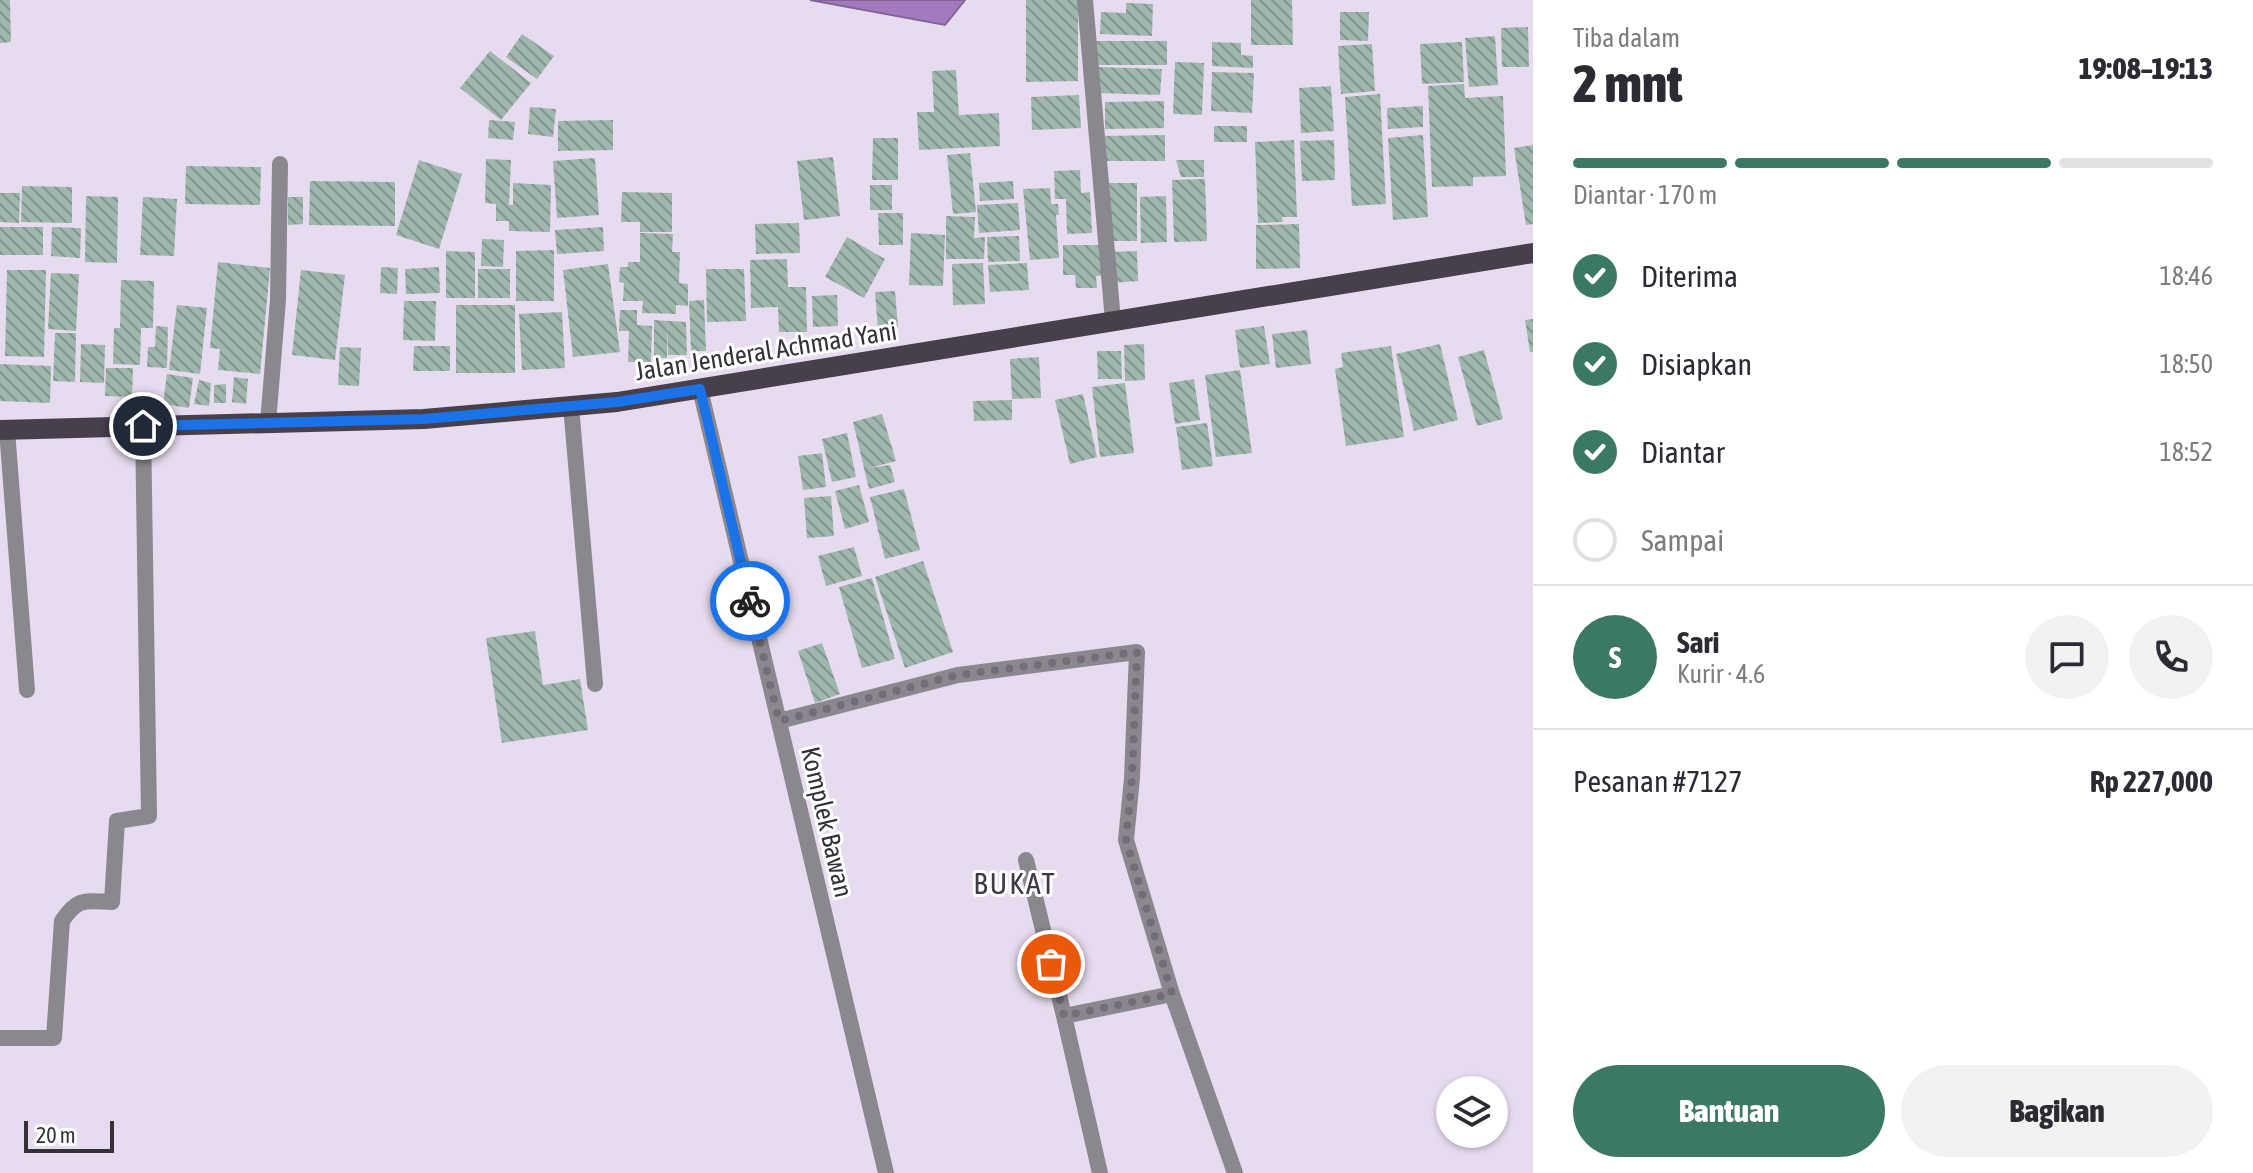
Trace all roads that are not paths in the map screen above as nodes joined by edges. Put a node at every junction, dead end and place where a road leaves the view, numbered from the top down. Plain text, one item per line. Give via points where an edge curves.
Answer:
1 (1085, 0) edge
2 (280, 164) dead end
3 (1533, 253) edge
4 (1113, 321) junction
5 (700, 389) junction
6 (571, 406) junction
7 (268, 423) junction
8 (143, 426) junction
9 (4, 430) edge
10 (595, 684) dead end
11 (27, 690) dead end
12 (779, 721) junction
13 (1026, 860) dead end
14 (1172, 994) junction
15 (1064, 1016) junction
16 (0, 1038) edge
17 (886, 1173) edge
18 (1100, 1173) edge
19 (1235, 1173) edge

1 - 4 street
2 - 7 street via 278,300
3 - 4 main road, Jalan Jenderal Achmad Yani
4 - 5 main road, Jalan Jenderal Achmad Yani
5 - 6 main road, Jalan Jenderal Achmad Yani
5 - 12 street, Komplek Bawan
6 - 7 main road, Jalan Jenderal Achmad Yani via 424,419
6 - 10 street
7 - 8 main road, Jalan Jenderal Achmad Yani
8 - 9 main road, Jalan Jenderal Achmad Yani
8 - 16 street via 149,816 117,821 112,902 83,901 62,921 54,1038
9 - 11 street
12 - 14 street via 958,675 1137,652 1126,840
12 - 17 street, Komplek Bawan
13 - 15 street
14 - 15 street
14 - 19 street
15 - 18 street

